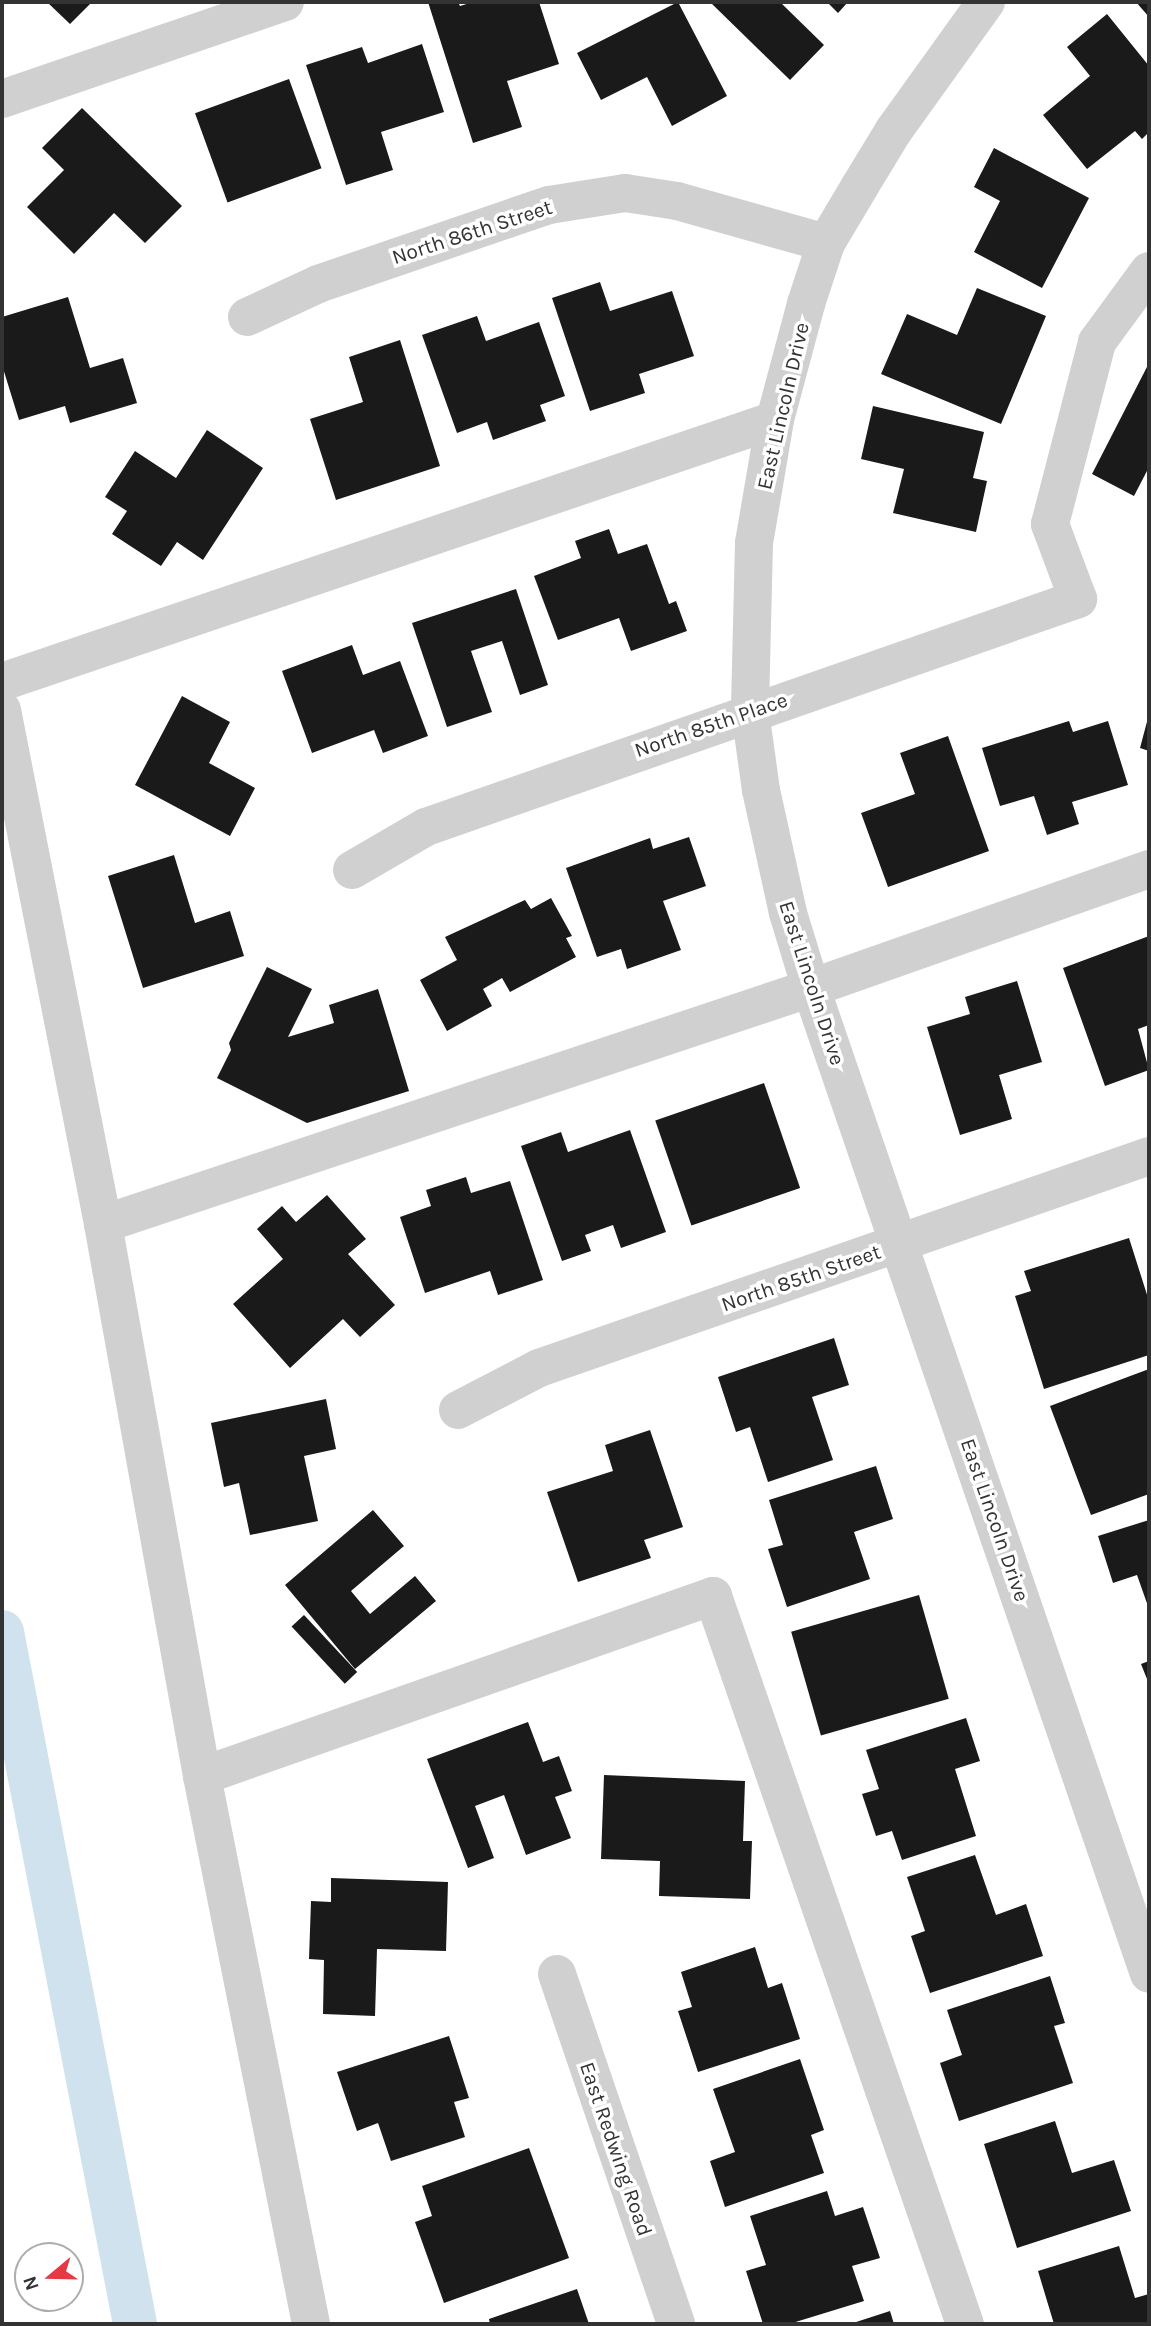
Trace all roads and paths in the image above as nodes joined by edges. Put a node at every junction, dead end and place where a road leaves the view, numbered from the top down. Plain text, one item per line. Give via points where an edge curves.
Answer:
1 (285, 2) edge
2 (979, 4) edge
3 (2, 99) edge
4 (827, 243) junction
5 (1149, 271) edge
6 (247, 317) dead end
7 (775, 420) junction
8 (2, 682) edge
9 (2, 710) edge
10 (750, 711) junction
11 (1149, 869) edge
12 (352, 870) dead end
13 (811, 988) junction
14 (1149, 1156) edge
15 (103, 1224) junction
16 (901, 1244) junction
17 (458, 1410) dead end
18 (202, 1776) junction
19 (556, 1973) dead end
20 (1149, 1974) edge
21 (312, 2324) edge
22 (676, 2324) edge
23 (965, 2324) edge

1 - 3 street
2 - 4 street, East Lincoln Drive via 894,130
4 - 6 street, North 86th Street via 677,201 625,193 549,205 318,284
4 - 7 street, East Lincoln Drive
5 - 10 street, North 85th Place via 1097,342 1050,524 1078,599
7 - 8 street
7 - 10 street, East Lincoln Drive via 754,543
9 - 15 street
10 - 12 street, North 85th Place via 426,827
10 - 13 street, East Lincoln Drive via 761,790 788,913
11 - 13 street
13 - 15 street
13 - 16 street, East Lincoln Drive
14 - 16 street, North 85th Street
15 - 18 street
16 - 17 street, North 85th Street via 540,1368
16 - 20 street, East Lincoln Drive
18 - 21 street
18 - 23 street via 713,1596
19 - 22 street, East Redwing Road

